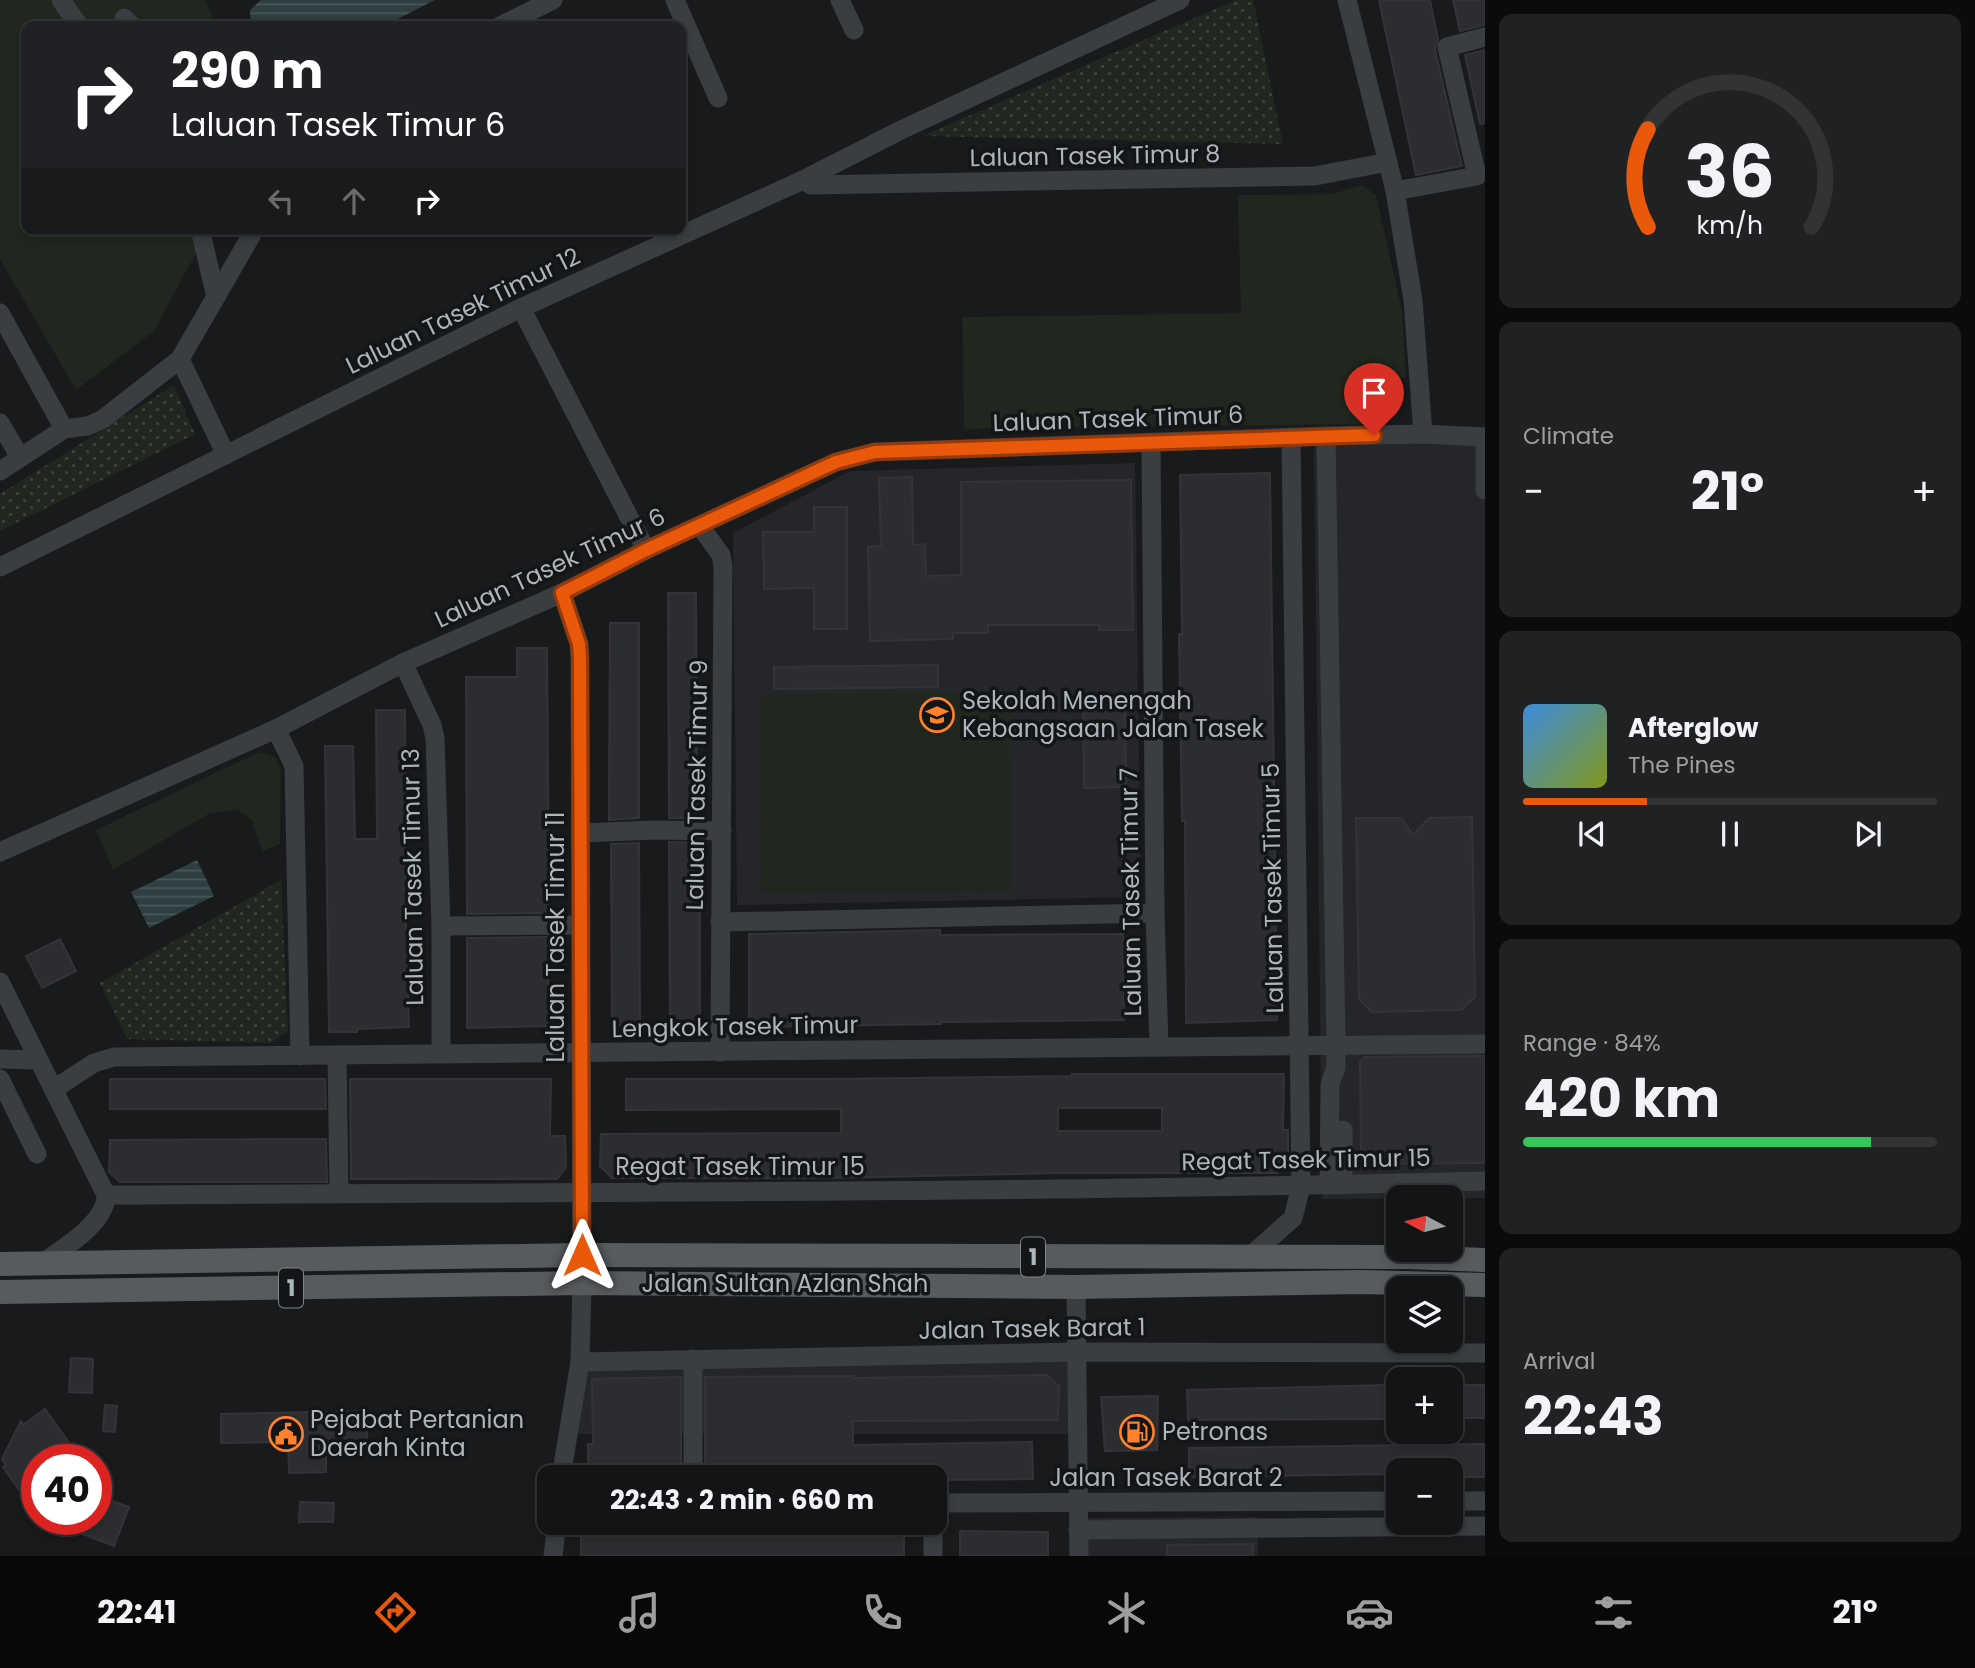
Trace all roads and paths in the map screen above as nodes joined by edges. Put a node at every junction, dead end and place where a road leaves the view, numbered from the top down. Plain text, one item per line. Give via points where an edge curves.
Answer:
1 (61, 0) edge
2 (553, 0) edge
3 (675, 0) edge
4 (840, 0) edge
5 (1180, 0) edge
6 (1347, 0) edge
7 (76, 21) edge
8 (514, 21) edge
9 (684, 21) edge
10 (686, 25) edge
11 (854, 30) dead end
12 (1485, 37) edge
13 (718, 99) dead end
14 (1388, 162) junction
15 (1481, 176) edge
16 (803, 180) junction
17 (1395, 191) junction
18 (686, 233) edge
19 (201, 235) edge
20 (252, 235) edge
21 (681, 235) edge
22 (216, 297) junction
23 (521, 307) junction
24 (0, 313) edge
25 (180, 359) junction
26 (0, 423) edge
27 (64, 429) junction
28 (1423, 434) junction
29 (1326, 436) junction
30 (1291, 437) junction
31 (1485, 437) edge
32 (1152, 443) junction
33 (226, 455) junction
34 (20, 457) junction
35 (0, 471) edge
36 (1485, 491) edge
37 (700, 526) junction
38 (646, 550) junction
39 (0, 567) edge
40 (562, 593) junction
41 (403, 663) junction
42 (275, 729) junction
43 (722, 831) junction
44 (580, 833) junction
45 (0, 852) edge
46 (1155, 913) junction
47 (720, 922) junction
48 (581, 925) junction
49 (441, 926) junction
50 (0, 982) edge
51 (1485, 1044) edge
52 (1299, 1045) junction
53 (1336, 1045) junction
54 (1159, 1047) junction
55 (720, 1052) junction
56 (581, 1053) junction
57 (441, 1054) junction
58 (337, 1055) junction
59 (300, 1056) junction
60 (0, 1059) edge
61 (37, 1060) junction
62 (0, 1079) edge
63 (54, 1089) junction
64 (37, 1154) dead end
65 (1485, 1181) edge
66 (1336, 1185) junction
67 (1301, 1186) junction
68 (339, 1193) junction
69 (582, 1193) junction
70 (106, 1194) junction
71 (582, 1255) junction
72 (1249, 1257) junction
73 (1485, 1260) edge
74 (0, 1264) edge
75 (41, 1264) junction
76 (582, 1283) junction
77 (1485, 1285) edge
78 (1076, 1287) junction
79 (0, 1292) edge
80 (1076, 1352) junction
81 (1485, 1353) edge
82 (693, 1359) junction
83 (580, 1362) junction
84 (563, 1465) edge
85 (693, 1465) edge
86 (1386, 1501) edge
87 (1463, 1501) edge
88 (1485, 1501) edge
89 (947, 1503) edge
90 (1078, 1503) junction
91 (1485, 1526) edge
92 (1078, 1530) junction
93 (555, 1535) edge
94 (933, 1535) edge
95 (553, 1556) edge
96 (933, 1556) edge
97 (1079, 1556) edge

1 - 7 street
2 - 8 street
3 - 9 street
4 - 11 street
5 - 16 street, Laluan Tasek Timur 12
6 - 14 street
10 - 13 street
12 - 15 street via 1447,47
14 - 16 street, Laluan Tasek Timur 8 via 1315,176 811,185
14 - 17 street
15 - 17 street
16 - 18 street, Laluan Tasek Timur 12
17 - 28 street via 1413,300
19 - 22 street
20 - 22 street
21 - 23 street, Laluan Tasek Timur 12
22 - 25 street
23 - 33 street, Laluan Tasek Timur 12
23 - 38 street
24 - 27 street
25 - 27 street via 103,419
25 - 33 street
26 - 34 street
27 - 34 street
28 - 29 street, Laluan Tasek Timur 6
28 - 31 street, Laluan Tasek Timur 6
29 - 30 street, Laluan Tasek Timur 6
29 - 53 street
30 - 32 street, Laluan Tasek Timur 6
30 - 52 street, Laluan Tasek Timur 5
31 - 36 street
32 - 37 street, Laluan Tasek Timur 6 via 875,452 836,462
32 - 46 street, Laluan Tasek Timur 7
33 - 39 street, Laluan Tasek Timur 12
34 - 35 street
37 - 38 street, Laluan Tasek Timur 6
37 - 43 street, Laluan Tasek Timur 9 via 721,555 723,566
38 - 40 street, Laluan Tasek Timur 6
40 - 41 street, Laluan Tasek Timur 6
40 - 44 street, Laluan Tasek Timur 11 via 579,644
41 - 42 street, Laluan Tasek Timur 6
41 - 49 street, Laluan Tasek Timur 13 via 435,738
42 - 45 street, Laluan Tasek Timur 6
42 - 59 street via 294,766
43 - 44 street
43 - 47 street, Laluan Tasek Timur 9
44 - 48 street, Laluan Tasek Timur 11
46 - 47 street
46 - 54 street, Laluan Tasek Timur 7
47 - 55 street, Laluan Tasek Timur 9
48 - 49 street
48 - 56 street, Laluan Tasek Timur 11
49 - 57 street, Laluan Tasek Timur 13
50 - 61 street
51 - 53 street, Lengkok Tasek Timur
52 - 53 street, Lengkok Tasek Timur
52 - 54 street, Lengkok Tasek Timur
52 - 67 street
53 - 66 street via 1336,1068 1343,1082
54 - 55 street, Lengkok Tasek Timur
55 - 56 street, Lengkok Tasek Timur
56 - 57 street, Lengkok Tasek Timur
56 - 69 street, Laluan Tasek Timur 11
57 - 58 street, Lengkok Tasek Timur
58 - 59 street, Lengkok Tasek Timur
58 - 68 street
59 - 63 street, Lengkok Tasek Timur via 114,1057 94,1063
60 - 61 street
61 - 63 street
62 - 64 street
63 - 70 street
65 - 66 street, Regat Tasek Timur 15
66 - 67 street, Regat Tasek Timur 15
67 - 69 street, Regat Tasek Timur 15
67 - 72 street via 1293,1218
68 - 69 street, Regat Tasek Timur 15
68 - 70 street, Regat Tasek Timur 15
69 - 71 street, Laluan Tasek Timur 11
70 - 75 street via 93,1223
71 - 72 main road, Jalan Sultan Azlan Shah / 1
71 - 75 main road, Jalan Sultan Azlan Shah / 1
71 - 76 street, Laluan Tasek Timur 11
72 - 73 main road, Jalan Sultan Azlan Shah / 1
74 - 75 main road, Jalan Sultan Azlan Shah / 1
76 - 78 main road, Jalan Sultan Azlan Shah / 1
76 - 79 main road, Jalan Sultan Azlan Shah / 1
76 - 83 street, Laluan Tasek Timur 11
77 - 78 main road, Jalan Sultan Azlan Shah / 1 via 1360,1282
78 - 80 street
80 - 81 street, Jalan Tasek Barat 1
80 - 82 street, Jalan Tasek Barat 1
80 - 90 street
82 - 83 street, Jalan Tasek Barat 1
82 - 85 street
83 - 84 street, Laluan Tasek Timur 11
86 - 90 street, Jalan Tasek Barat 2
87 - 88 street
89 - 90 street, Jalan Tasek Barat 2
90 - 92 street
91 - 92 street
92 - 97 street
93 - 95 street
94 - 96 street

